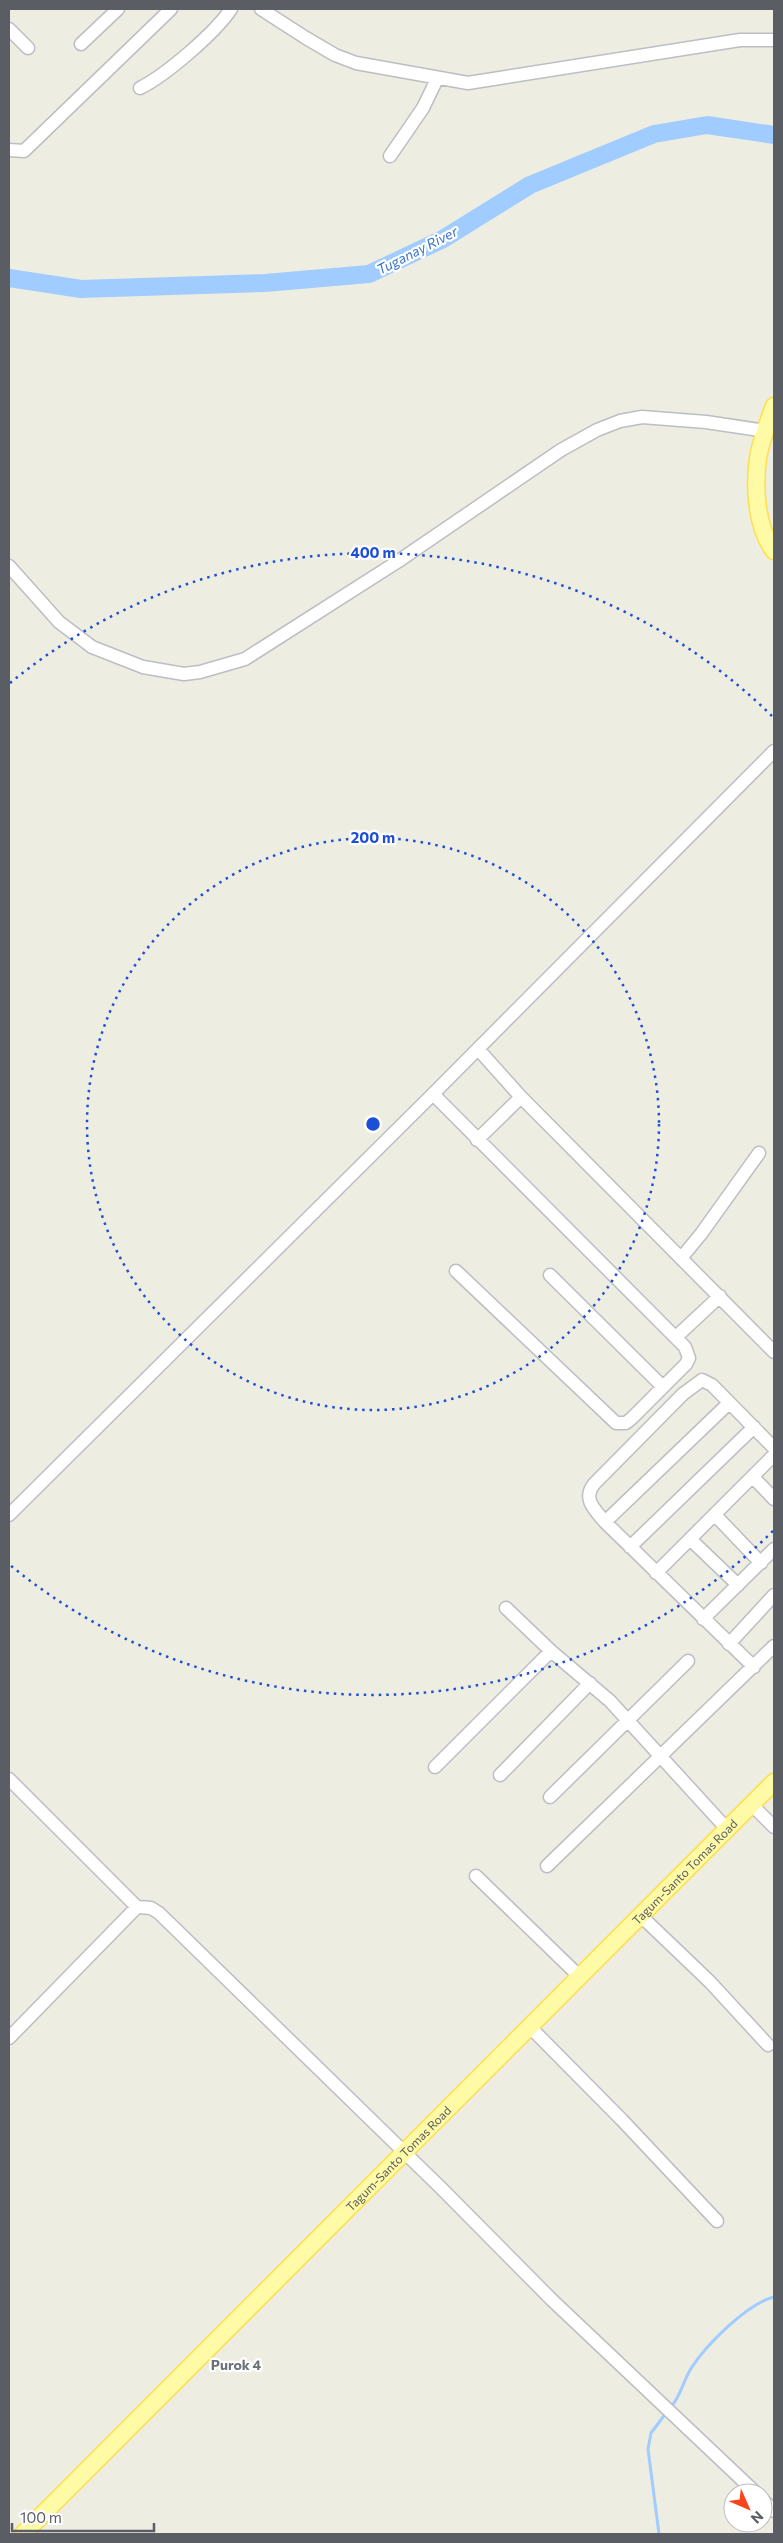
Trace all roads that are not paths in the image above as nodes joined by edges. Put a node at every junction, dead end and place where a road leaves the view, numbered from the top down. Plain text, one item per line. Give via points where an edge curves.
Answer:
1 (118, 9) edge
2 (171, 9) edge
3 (231, 9) edge
4 (261, 9) edge
5 (9, 29) edge
6 (774, 40) edge
7 (81, 44) dead end
8 (28, 48) dead end
9 (437, 79) junction
10 (140, 88) dead end
11 (9, 150) edge
12 (390, 156) dead end
13 (774, 406) edge
14 (766, 431) junction
15 (774, 551) edge
16 (9, 566) edge
17 (774, 751) edge
18 (478, 1049) junction
19 (433, 1094) junction
20 (521, 1097) junction
21 (477, 1140) junction
22 (759, 1153) dead end
23 (682, 1257) junction
24 (456, 1271) dead end
25 (550, 1276) dead end
26 (720, 1296) junction
27 (676, 1337) junction
28 (774, 1352) edge
29 (663, 1387) junction
30 (729, 1402) junction
31 (754, 1427) junction
32 (774, 1448) edge
33 (774, 1455) edge
34 (753, 1477) junction
35 (774, 1499) edge
36 (9, 1515) edge
37 (714, 1515) junction
38 (605, 1522) junction
39 (690, 1539) junction
40 (630, 1547) junction
41 (774, 1549) edge
42 (761, 1563) junction
43 (656, 1573) junction
44 (738, 1585) junction
45 (774, 1595) edge
46 (506, 1608) dead end
47 (703, 1619) junction
48 (728, 1644) junction
49 (774, 1646) edge
50 (551, 1651) junction
51 (688, 1661) dead end
52 (754, 1667) junction
53 (590, 1683) junction
54 (627, 1720) junction
55 (659, 1756) junction
56 (435, 1767) dead end
57 (500, 1775) dead end
58 (9, 1779) edge
59 (774, 1782) edge
60 (550, 1797) dead end
61 (752, 1805) junction
62 (774, 1827) edge
63 (727, 1829) junction
64 (547, 1866) dead end
65 (476, 1876) dead end
66 (137, 1907) junction
67 (640, 1915) junction
68 (579, 1976) junction
69 (529, 2026) junction
70 (9, 2038) edge
71 (768, 2044) dead end
72 (403, 2151) junction
73 (717, 2221) dead end
74 (745, 2483) edge
75 (23, 2534) edge

1 - 7 street
2 - 11 street via 24,151
3 - 10 street via 162,74
4 - 9 street via 335,55 356,63
5 - 8 street
6 - 9 street via 740,40 483,82
9 - 12 street via 423,108
13 - 14 main road
14 - 15 main road via 758,457 756,491 762,524
14 - 16 street via 706,422 642,418 620,421 597,430 561,450 397,562 245,659 200,672 184,674 143,667 92,647 59,622
17 - 18 street
18 - 19 street
18 - 20 street
19 - 21 street
19 - 36 street
20 - 21 street
20 - 23 street
21 - 27 street
22 - 23 street
23 - 26 street
24 - 29 street via 616,1422 626,1423
25 - 29 street
26 - 27 street
26 - 28 street
27 - 29 street via 689,1358
30 - 31 street
30 - 38 street
30 - 38 street via 702,1380 683,1394 590,1490 588,1501
31 - 32 street
31 - 40 street
33 - 34 street
34 - 35 street
34 - 37 street
37 - 39 street
37 - 42 street
38 - 40 street
39 - 43 street
39 - 44 street
40 - 43 street
41 - 42 street
42 - 44 street
43 - 47 street
44 - 47 street
45 - 48 street
46 - 50 street
47 - 48 street
48 - 52 street
49 - 52 street
50 - 53 street
50 - 56 street
51 - 54 street
52 - 55 street
53 - 54 street
53 - 57 street
54 - 55 street
54 - 60 street
55 - 63 street
55 - 64 street
58 - 66 street
59 - 61 main road, Tagum-Santo Tomas Road
61 - 62 street
61 - 63 main road, Tagum-Santo Tomas Road
63 - 67 main road, Tagum-Santo Tomas Road
65 - 68 street
66 - 70 street
66 - 72 street via 151,1908 159,1913
67 - 68 main road, Tagum-Santo Tomas Road
67 - 71 street
68 - 69 main road, Tagum-Santo Tomas Road
69 - 72 main road, Tagum-Santo Tomas Road
69 - 73 street
72 - 74 street via 552,2300
72 - 75 main road, Tagum-Santo Tomas Road

